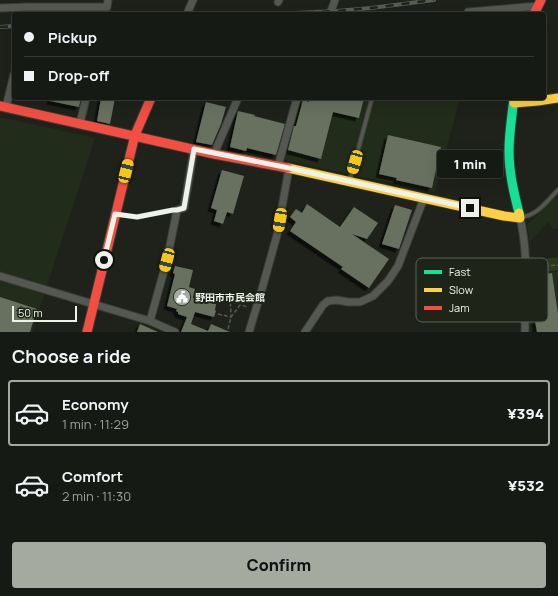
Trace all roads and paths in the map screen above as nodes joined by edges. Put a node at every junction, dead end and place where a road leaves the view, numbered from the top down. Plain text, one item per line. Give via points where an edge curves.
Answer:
1 (108, 0) edge
2 (193, 0) edge
3 (335, 0) edge
4 (28, 3) edge
5 (538, 7) edge
6 (0, 8) edge
7 (188, 12) edge
8 (331, 12) edge
9 (468, 12) edge
10 (12, 80) edge
11 (558, 98) edge
12 (86, 100) edge
13 (150, 100) edge
14 (237, 100) edge
15 (296, 100) edge
16 (371, 100) edge
17 (514, 100) edge
18 (545, 100) edge
19 (546, 100) edge
20 (3, 106) edge
21 (80, 123) junction
22 (135, 135) junction
23 (194, 149) junction
24 (214, 154) junction
25 (278, 166) junction
26 (289, 168) junction
27 (349, 181) junction
28 (558, 190) edge
29 (424, 198) junction
30 (177, 210) junction
31 (115, 214) junction
32 (520, 218) junction
33 (526, 258) edge
34 (558, 265) edge
35 (548, 266) edge
36 (0, 276) edge
37 (230, 294) dead end
38 (93, 305) junction
39 (256, 309) junction
40 (218, 314) dead end
41 (231, 317) junction
42 (150, 321) junction
43 (228, 329) dead end
44 (86, 332) edge
45 (175, 332) edge
46 (249, 332) edge
47 (305, 332) edge

1 - 4 street via 107,7
2 - 7 street
3 - 8 street
4 - 6 street
5 - 9 street
10 - 20 street
11 - 19 street
12 - 21 street
13 - 22 street
14 - 24 street
15 - 25 street
16 - 27 lane
17 - 18 street
17 - 32 street via 509,152 512,184
20 - 21 street
21 - 22 street
22 - 23 street
22 - 31 street
23 - 24 street
23 - 30 street via 184,208
24 - 25 street
25 - 26 street
26 - 27 street
26 - 39 street via 277,235
27 - 29 street
28 - 32 lane via 536,212
29 - 32 street
29 - 47 street via 398,266 388,280 373,296 360,302 328,301 322,305
30 - 31 lane via 137,217
30 - 42 street via 167,260
31 - 38 street
32 - 33 street
34 - 35 path
36 - 38 street
37 - 41 path
38 - 42 street
38 - 44 street
39 - 41 path via 240,305
39 - 46 street
40 - 41 path
41 - 43 path
42 - 45 street

